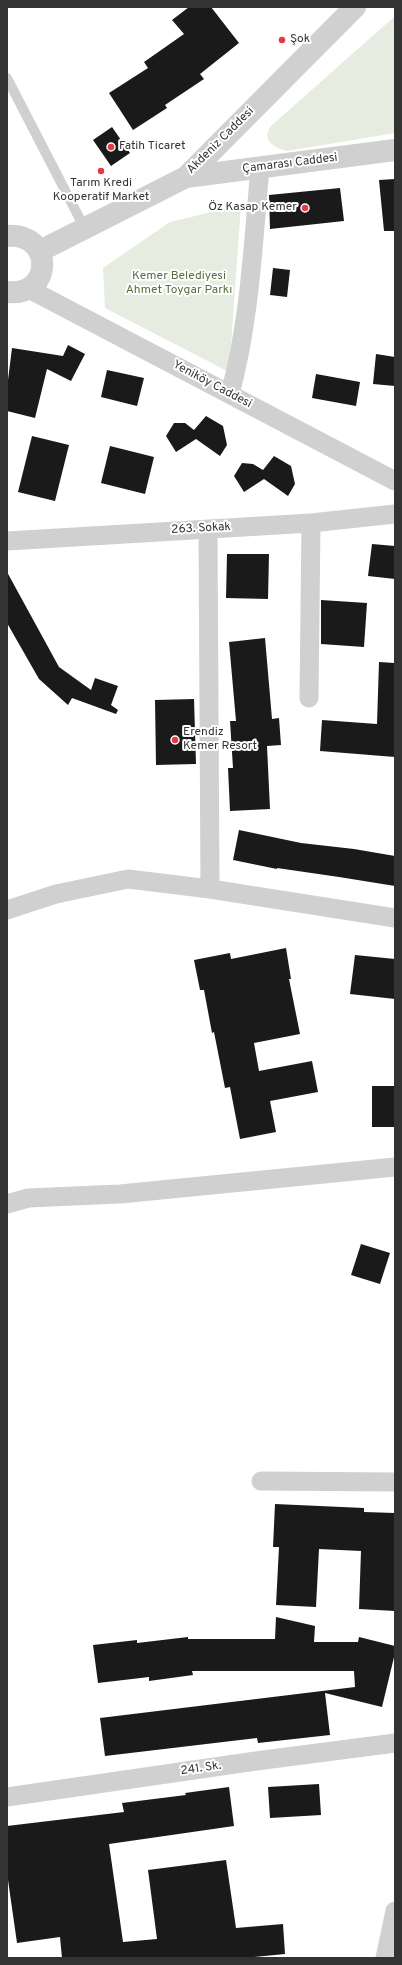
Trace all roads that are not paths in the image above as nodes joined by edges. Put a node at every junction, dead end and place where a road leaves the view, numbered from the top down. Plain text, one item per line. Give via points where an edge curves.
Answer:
1 (355, 7) edge
2 (7, 78) edge
3 (395, 150) edge
4 (260, 168) junction
5 (186, 177) junction
6 (85, 229) junction
7 (7, 236) edge
8 (40, 251) junction
9 (29, 289) junction
10 (7, 292) edge
11 (230, 394) junction
12 (395, 481) edge
13 (395, 514) edge
14 (311, 523) junction
15 (208, 529) junction
16 (7, 541) edge
17 (309, 698) dead end
18 (210, 889) junction
19 (7, 910) edge
20 (395, 918) edge
21 (395, 1167) edge
22 (7, 1204) edge
23 (261, 1481) dead end
24 (395, 1482) edge
25 (395, 1743) edge
26 (7, 1797) edge
27 (395, 1911) edge
28 (385, 1958) edge

1 - 5 street, Akdeniz Caddesi
2 - 6 lane
3 - 4 street, Çamarası Caddesi
4 - 5 street, Çamarası Caddesi
4 - 11 street via 247,311 238,366
5 - 6 street, Akdeniz Caddesi
6 - 8 street, Akdeniz Caddesi
7 - 8 street via 18,235 31,240
8 - 9 street via 43,265 39,279
9 - 10 street via 17,293
9 - 11 street, Yeniköy Caddesi
11 - 12 street, Yeniköy Caddesi
13 - 14 street, 263. Sokak
14 - 15 street, 263. Sokak
14 - 17 street
15 - 16 street, 263. Sokak
15 - 18 street
18 - 19 street via 128,879 56,894
18 - 20 street
21 - 22 street via 120,1194 28,1198
23 - 24 street
25 - 26 street, 241. Sk.
27 - 28 street

